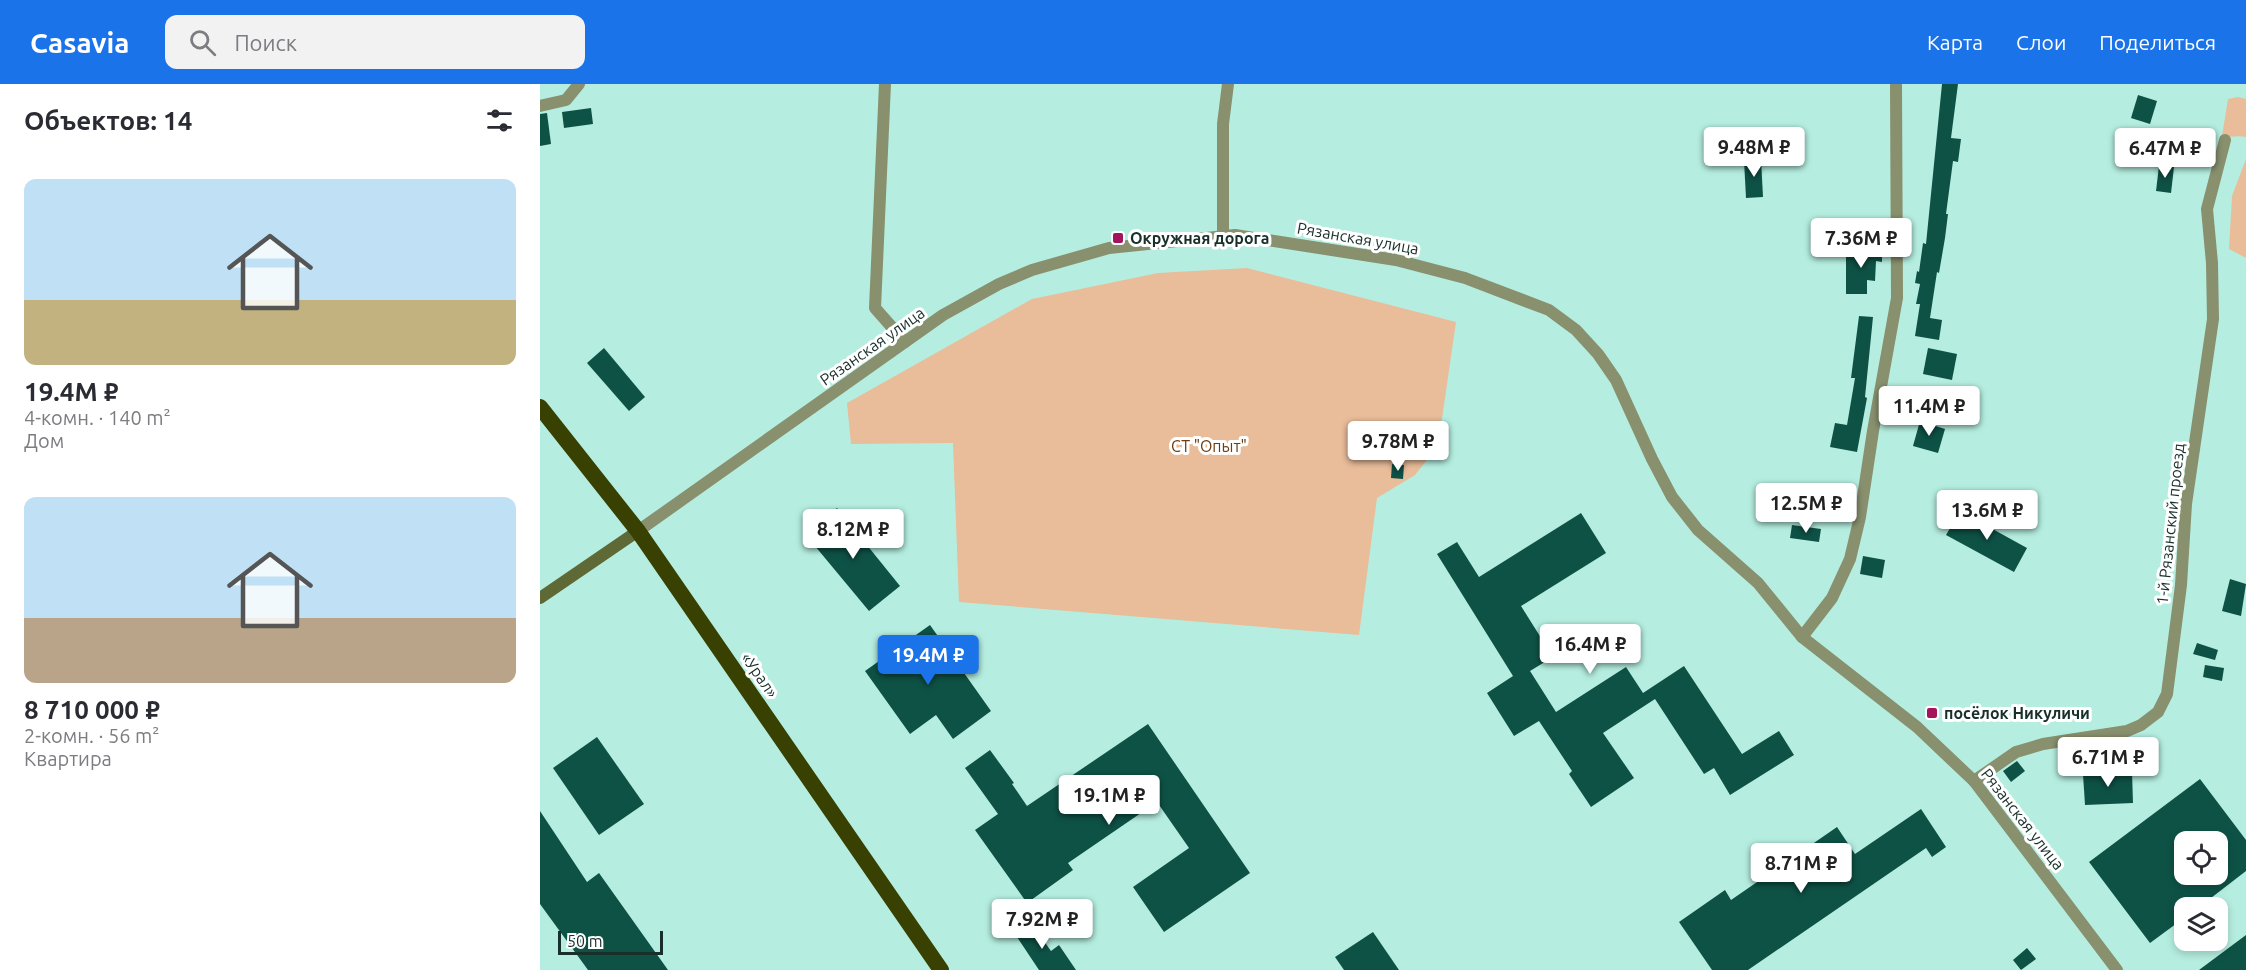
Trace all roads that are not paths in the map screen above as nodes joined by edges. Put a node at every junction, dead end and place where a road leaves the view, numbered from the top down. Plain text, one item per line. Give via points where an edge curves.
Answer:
1 (579, 84) edge
2 (885, 84) edge
3 (1228, 84) edge
4 (1896, 84) edge
5 (540, 106) edge
6 (2225, 140) dead end
7 (1223, 236) junction
8 (905, 342) junction
9 (540, 407) edge
10 (638, 531) junction
11 (540, 598) edge
12 (1802, 637) junction
13 (1974, 781) junction
14 (941, 970) edge
15 (2117, 970) edge

1 - 5 street via 566,100
2 - 8 street via 875,308
3 - 7 street via 1221,182
4 - 12 street via 1897,298 1860,518 1850,559 1832,598
6 - 13 street, 1-й Рязанский проезд via 2207,209 2213,320 2186,504 2181,585 2167,694 2158,712 2142,725 2016,752
7 - 8 street, Рязанская улица via 1109,248 1032,270 999,284
7 - 12 street, Рязанская улица via 1262,238 1396,260 1465,278 1550,310 1576,330 1616,380 1672,497 1698,530 1758,583
8 - 10 street, Рязанская улица
9 - 10 highway, «Урал»
10 - 11 main road
10 - 14 highway, «Урал»
12 - 13 street, Рязанская улица via 1917,727
13 - 15 street, Рязанская улица

